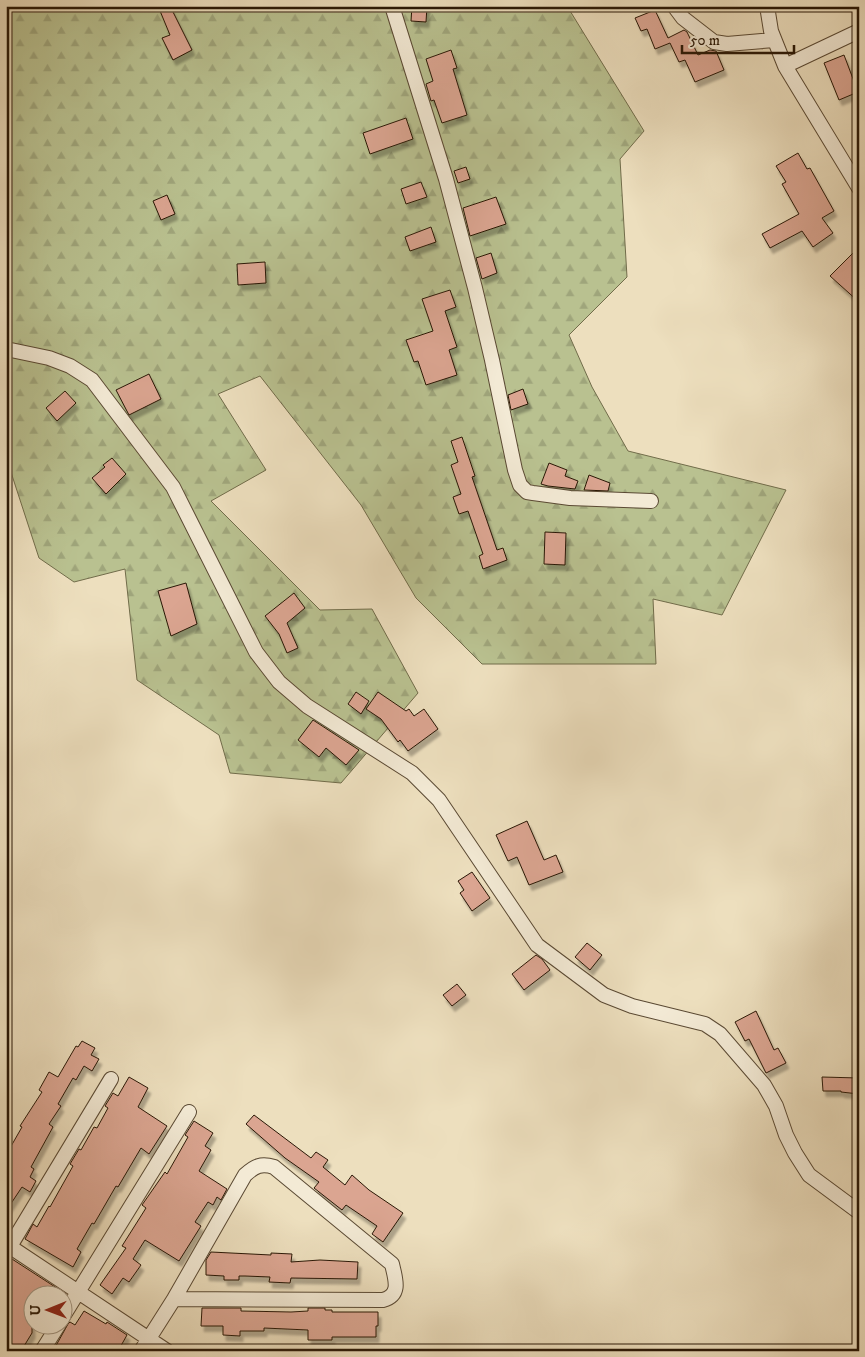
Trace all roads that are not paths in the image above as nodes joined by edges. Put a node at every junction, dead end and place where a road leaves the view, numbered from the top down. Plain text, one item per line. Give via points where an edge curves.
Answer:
1 (392, 6) edge
2 (674, 6) edge
3 (767, 6) edge
4 (859, 31) edge
5 (774, 40) junction
6 (784, 66) junction
7 (859, 188) edge
8 (6, 349) edge
9 (651, 501) dead end
10 (111, 1079) dead end
11 (189, 1112) dead end
12 (859, 1212) edge
13 (8, 1248) edge
14 (79, 1291) junction
15 (174, 1299) junction
16 (72, 1302) edge
17 (52, 1334) edge
18 (149, 1338) junction
19 (42, 1351) edge
20 (141, 1351) edge
21 (167, 1351) edge

1 - 9 street via 446,179 520,485 533,494
2 - 5 street via 683,18 714,42
3 - 5 street
4 - 6 street
5 - 6 street
6 - 7 street
8 - 12 street via 49,358 92,380 173,487 256,652 279,682 307,706 412,773 439,800 537,944 604,995 632,1006 705,1024 720,1034 764,1086 795,1153 809,1175
10 - 13 street
11 - 14 street
13 - 14 street
14 - 16 street
14 - 18 street
15 - 15 street via 383,1300 393,1296 396,1286 392,1264 274,1167 260,1165 245,1175
15 - 18 street
17 - 19 street
18 - 20 street
18 - 21 street

